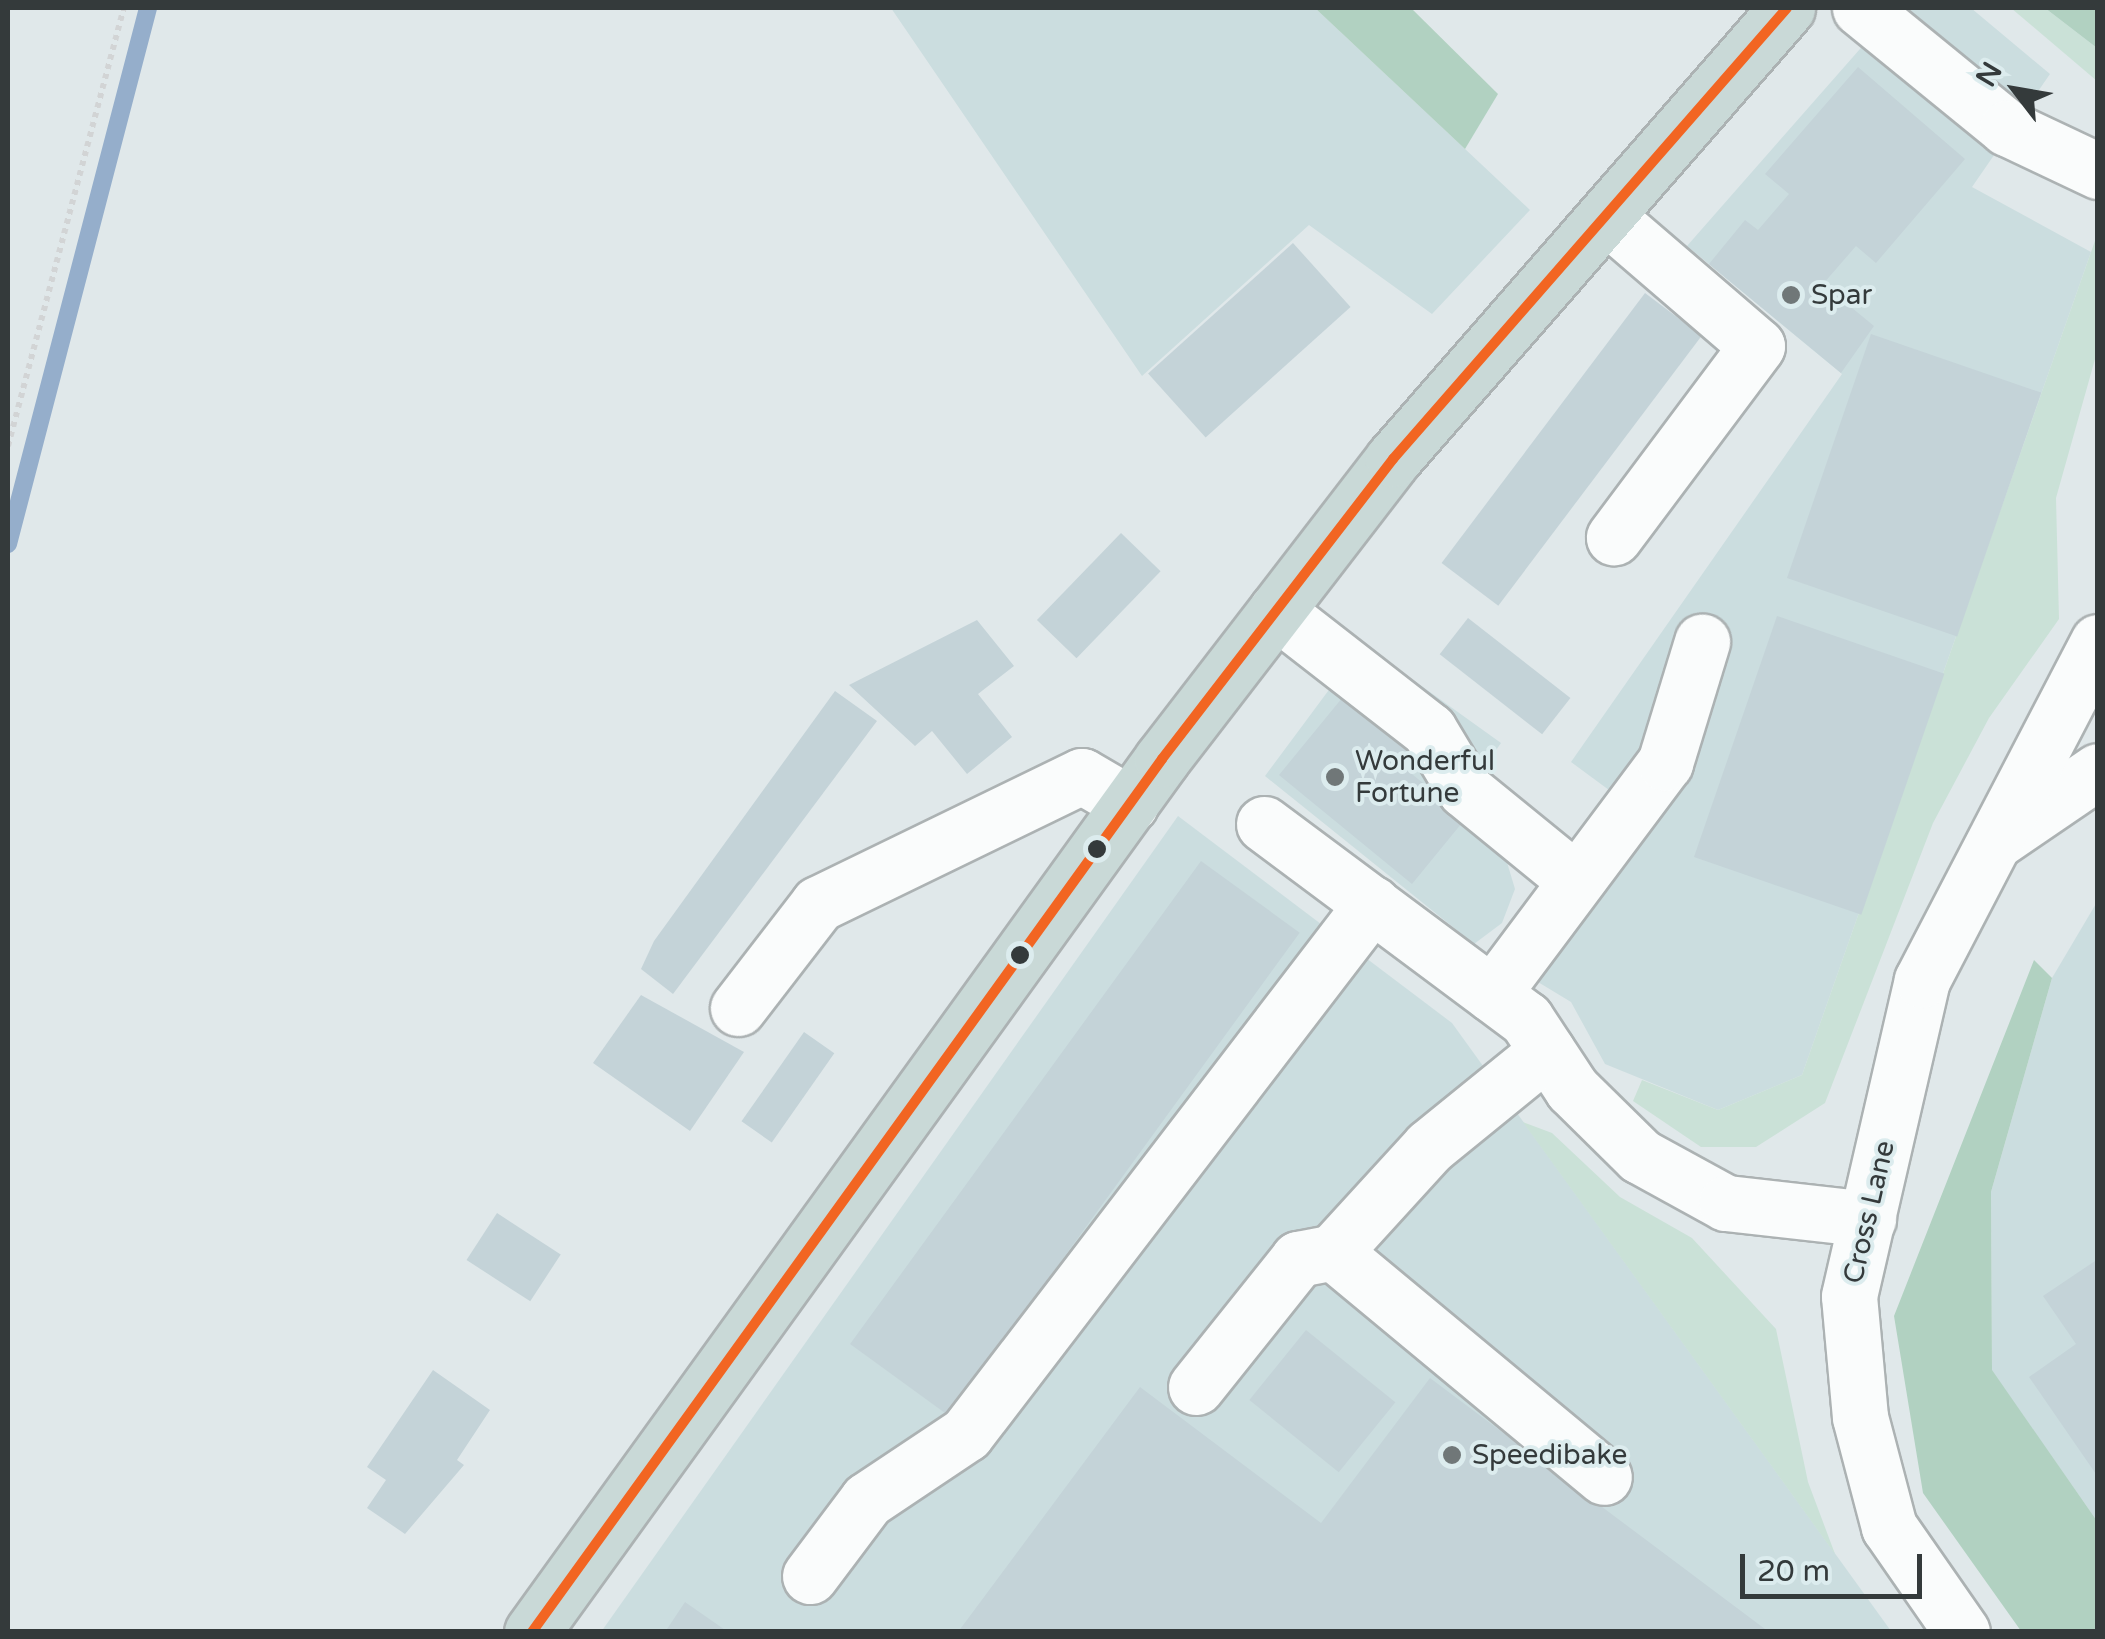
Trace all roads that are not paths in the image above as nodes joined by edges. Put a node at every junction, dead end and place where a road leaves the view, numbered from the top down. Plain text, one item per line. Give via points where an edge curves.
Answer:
1 (1787, 8) edge
2 (1860, 8) edge
3 (2098, 171) edge
4 (1606, 216) junction
5 (1614, 537) dead end
6 (1276, 611) junction
7 (1702, 642) dead end
8 (2098, 642) edge
9 (2098, 771) edge
10 (1130, 804) junction
11 (1264, 824) dead end
12 (1990, 845) junction
13 (1574, 879) junction
14 (1372, 904) junction
15 (1492, 994) junction
16 (738, 1008) dead end
17 (1547, 1051) junction
18 (1868, 1220) junction
19 (1333, 1252) junction
20 (1196, 1387) dead end
21 (1604, 1477) dead end
22 (810, 1576) dead end
23 (532, 1632) edge
24 (1962, 1632) edge

1 - 4 highway
2 - 3 street via 2008,128
4 - 5 street via 1757,346
4 - 6 highway via 1393,459
6 - 10 highway
6 - 13 street via 1429,730 1465,790
7 - 13 street via 1665,762
8 - 12 street, Cross Lane
9 - 12 street, Cross Lane
10 - 16 street via 1082,776 818,904
10 - 23 highway
11 - 14 street
12 - 18 street, Cross Lane via 1922,980
13 - 15 street
14 - 15 street
14 - 22 street via 966,1434 868,1500
15 - 17 street via 1526,1019
17 - 18 street via 1640,1156 1726,1203
17 - 19 street via 1429,1147
18 - 24 street, Cross Lane via 1849,1296 1860,1417 1889,1527
19 - 20 street via 1298,1259
19 - 21 street

